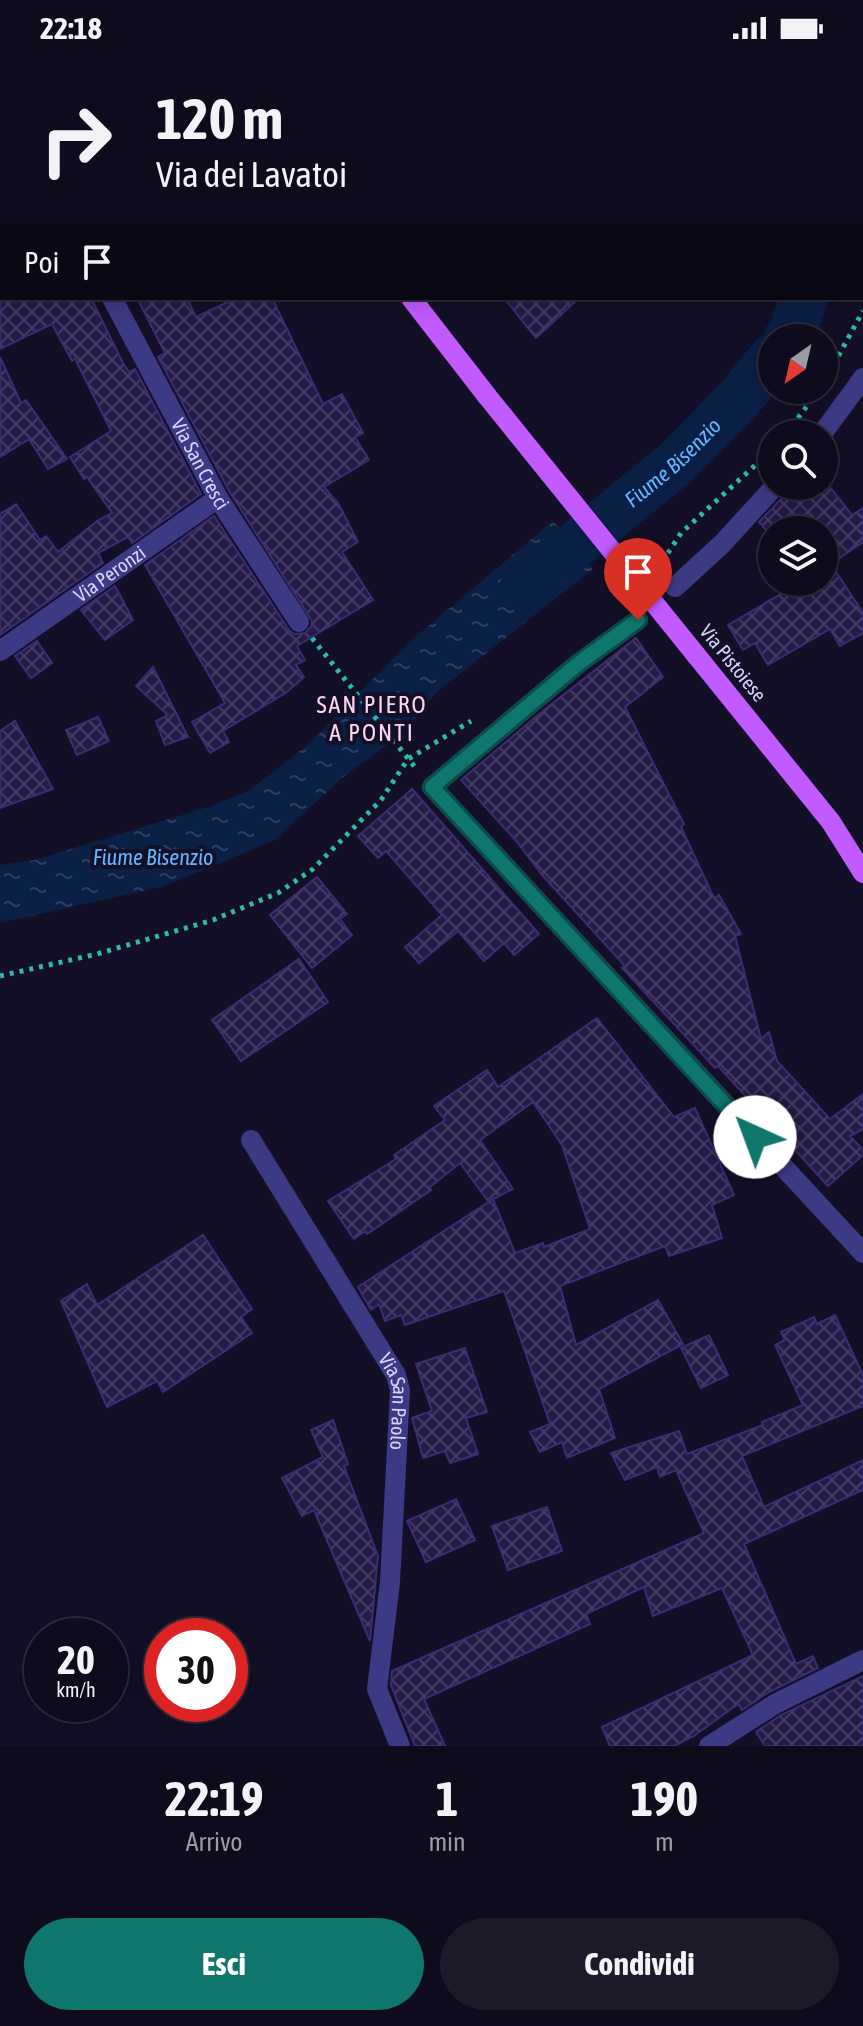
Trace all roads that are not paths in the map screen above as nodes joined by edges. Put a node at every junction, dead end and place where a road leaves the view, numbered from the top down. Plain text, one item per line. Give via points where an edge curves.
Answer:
1 (113, 300) edge
2 (413, 300) edge
3 (863, 378) edge
4 (832, 420) edge
5 (218, 498) junction
6 (762, 500) edge
7 (675, 587) dead end
8 (638, 620) dead end
9 (299, 622) dead end
10 (0, 651) edge
11 (863, 873) edge
12 (251, 1140) dead end
13 (863, 1253) edge
14 (863, 1660) edge
15 (400, 1746) edge
16 (709, 1746) edge

1 - 5 street, Via San Cresci
2 - 11 main road, Via Pistoiese, bridge via 831,822
3 - 4 street
5 - 9 street, Via San Cresci
5 - 10 street, Via Peronzi
6 - 7 street
8 - 13 street via 432,787
12 - 15 street, Via San Paolo via 390,1362 400,1390 390,1582 377,1689
14 - 16 street via 775,1704

